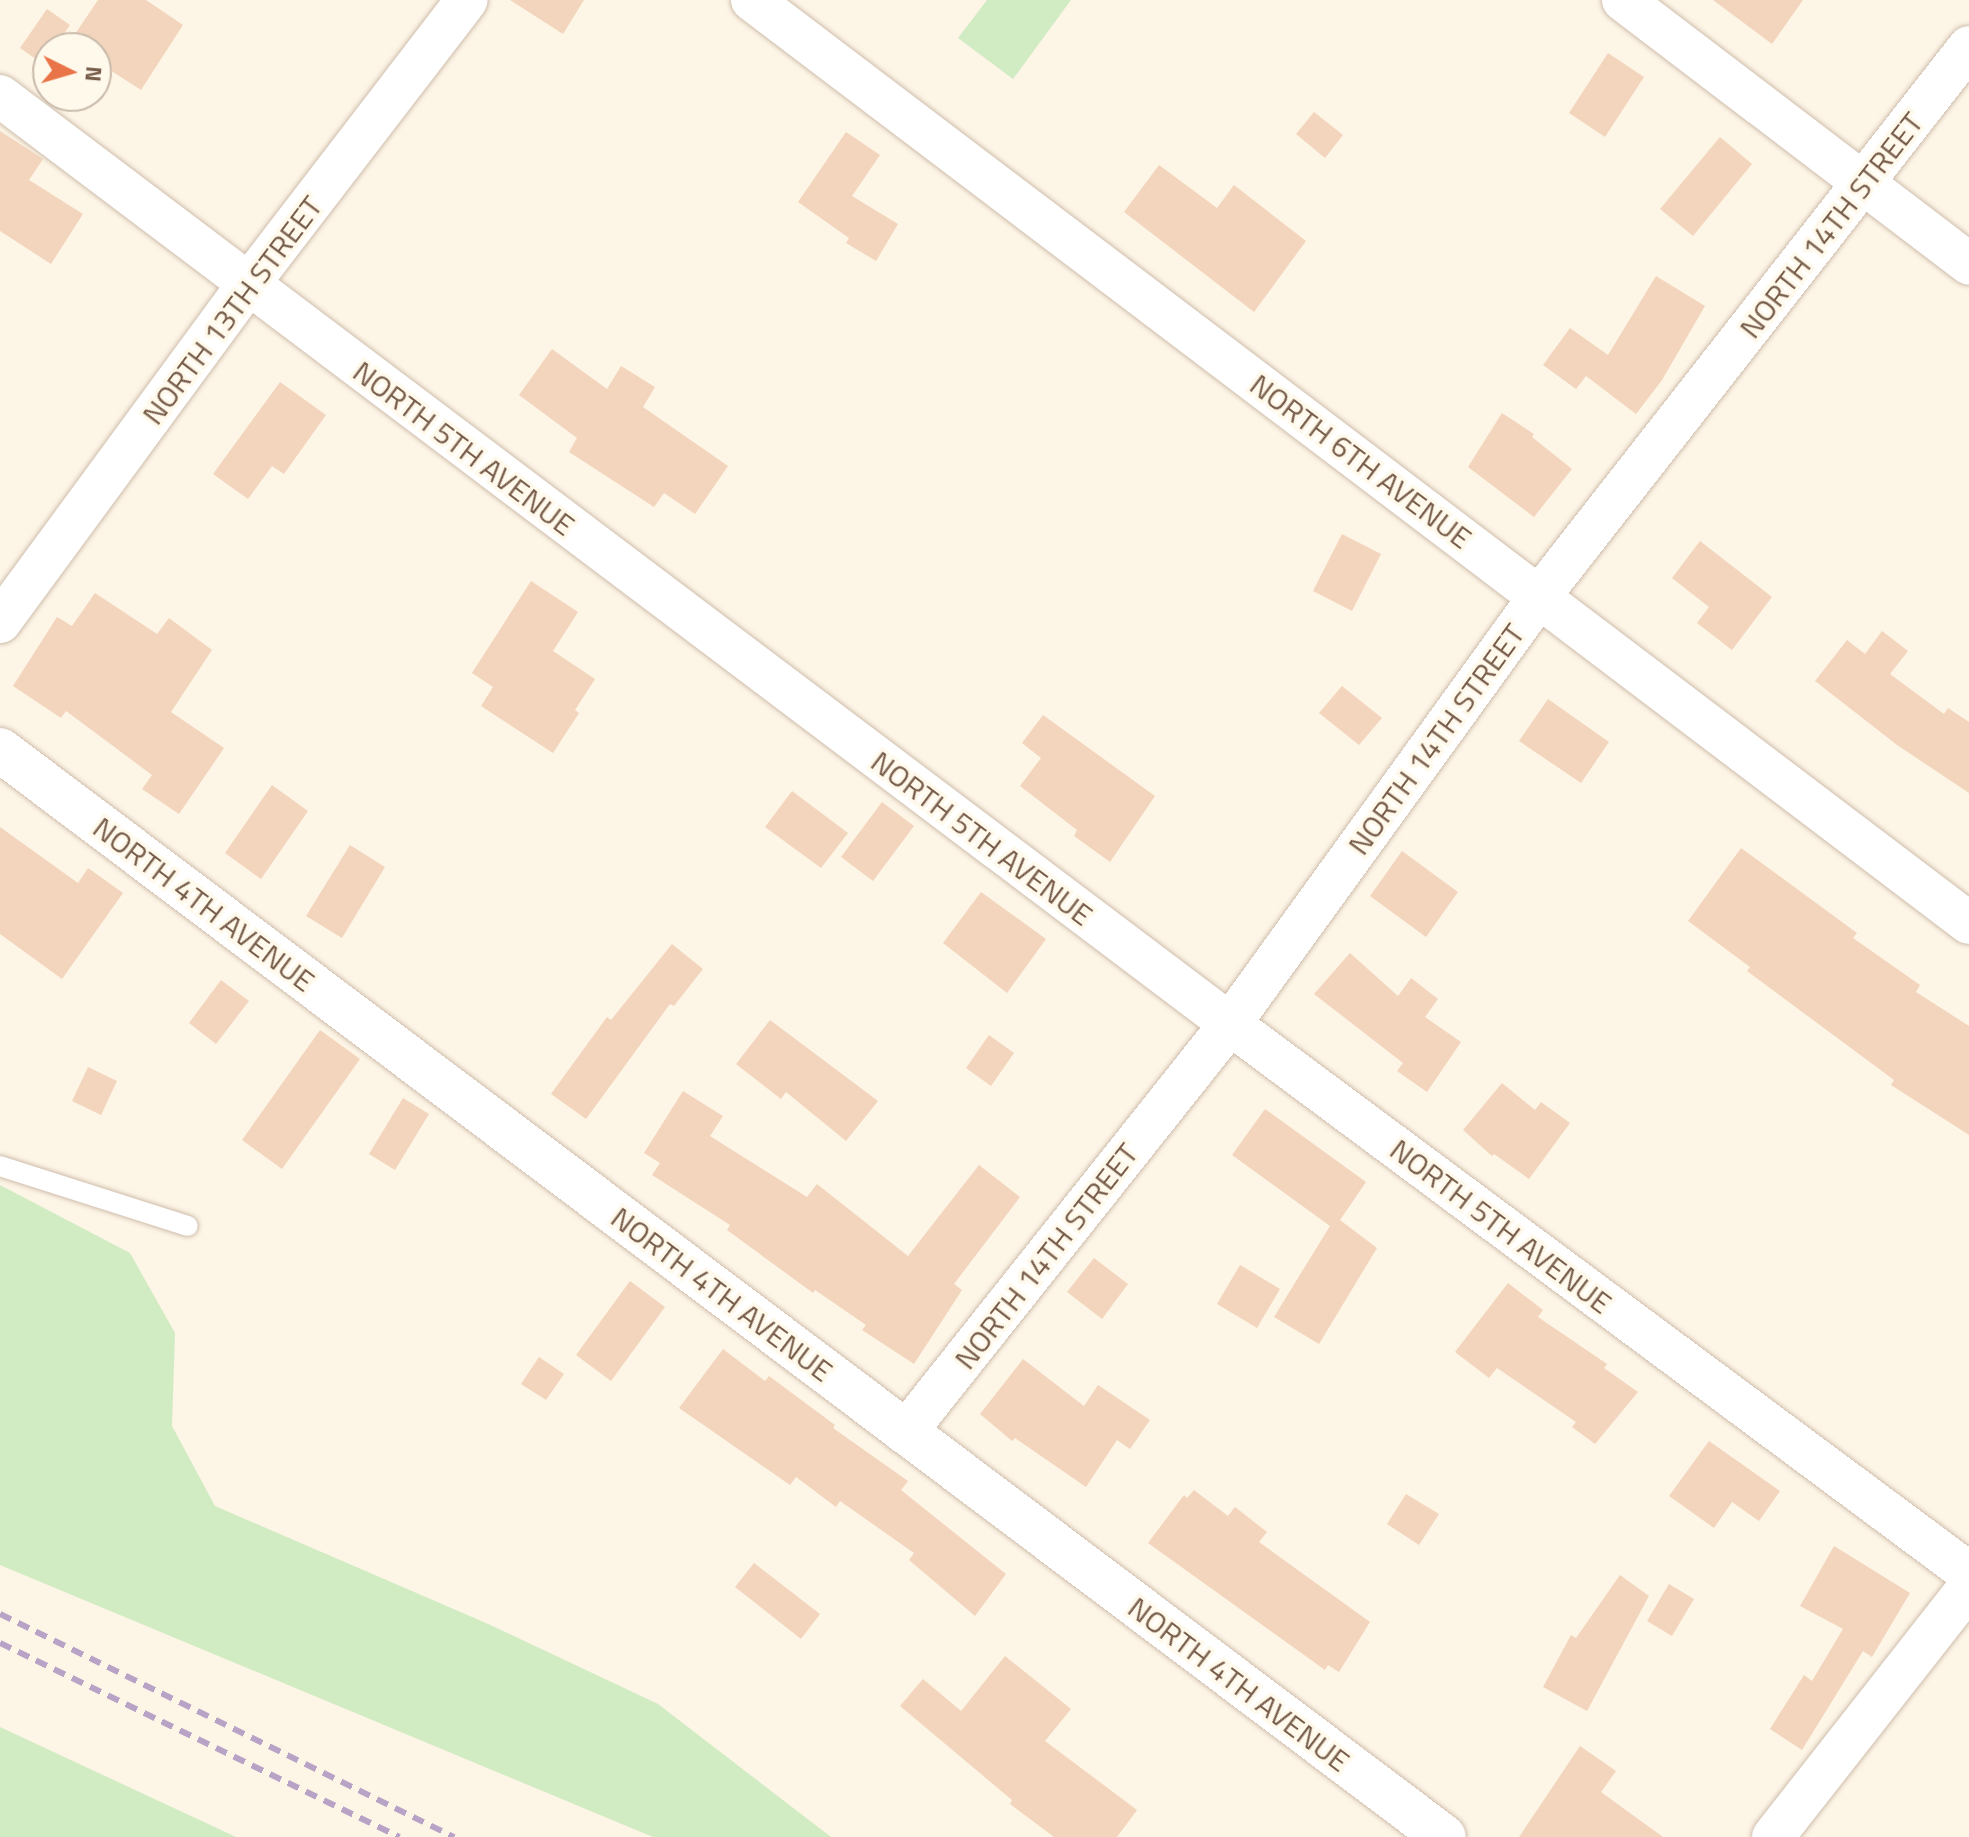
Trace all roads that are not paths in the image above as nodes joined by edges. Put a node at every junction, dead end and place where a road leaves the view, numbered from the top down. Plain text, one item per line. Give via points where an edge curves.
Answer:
1 (467, 0) edge
2 (752, 0) edge
3 (1623, 0) edge
4 (1969, 47) edge
5 (0, 96) edge
6 (1864, 185) junction
7 (1969, 264) edge
8 (248, 285) junction
9 (1539, 597) junction
10 (0, 622) edge
11 (0, 750) edge
12 (1969, 923) edge
13 (1230, 1024) junction
14 (0, 1166) edge
15 (188, 1226) dead end
16 (905, 1433) junction
17 (1969, 1573) edge
18 (1969, 1587) edge
19 (1444, 1837) edge
20 (1773, 1837) edge

1 - 8 street, NORTH 13TH STREET
2 - 9 street, NORTH 6TH AVENUE
3 - 6 street
4 - 6 street, NORTH 14TH STREET
5 - 8 street, NORTH 5TH AVENUE
6 - 7 street
6 - 9 street, NORTH 14TH STREET
8 - 10 street, NORTH 13TH STREET
8 - 13 street, NORTH 5TH AVENUE
9 - 12 street, NORTH 6TH AVENUE
9 - 13 street, NORTH 14TH STREET
11 - 16 main road, NORTH 4TH AVENUE
13 - 16 street, NORTH 14TH STREET
13 - 17 street, NORTH 5TH AVENUE
14 - 15 lane
16 - 19 main road, NORTH 4TH AVENUE
18 - 20 street

